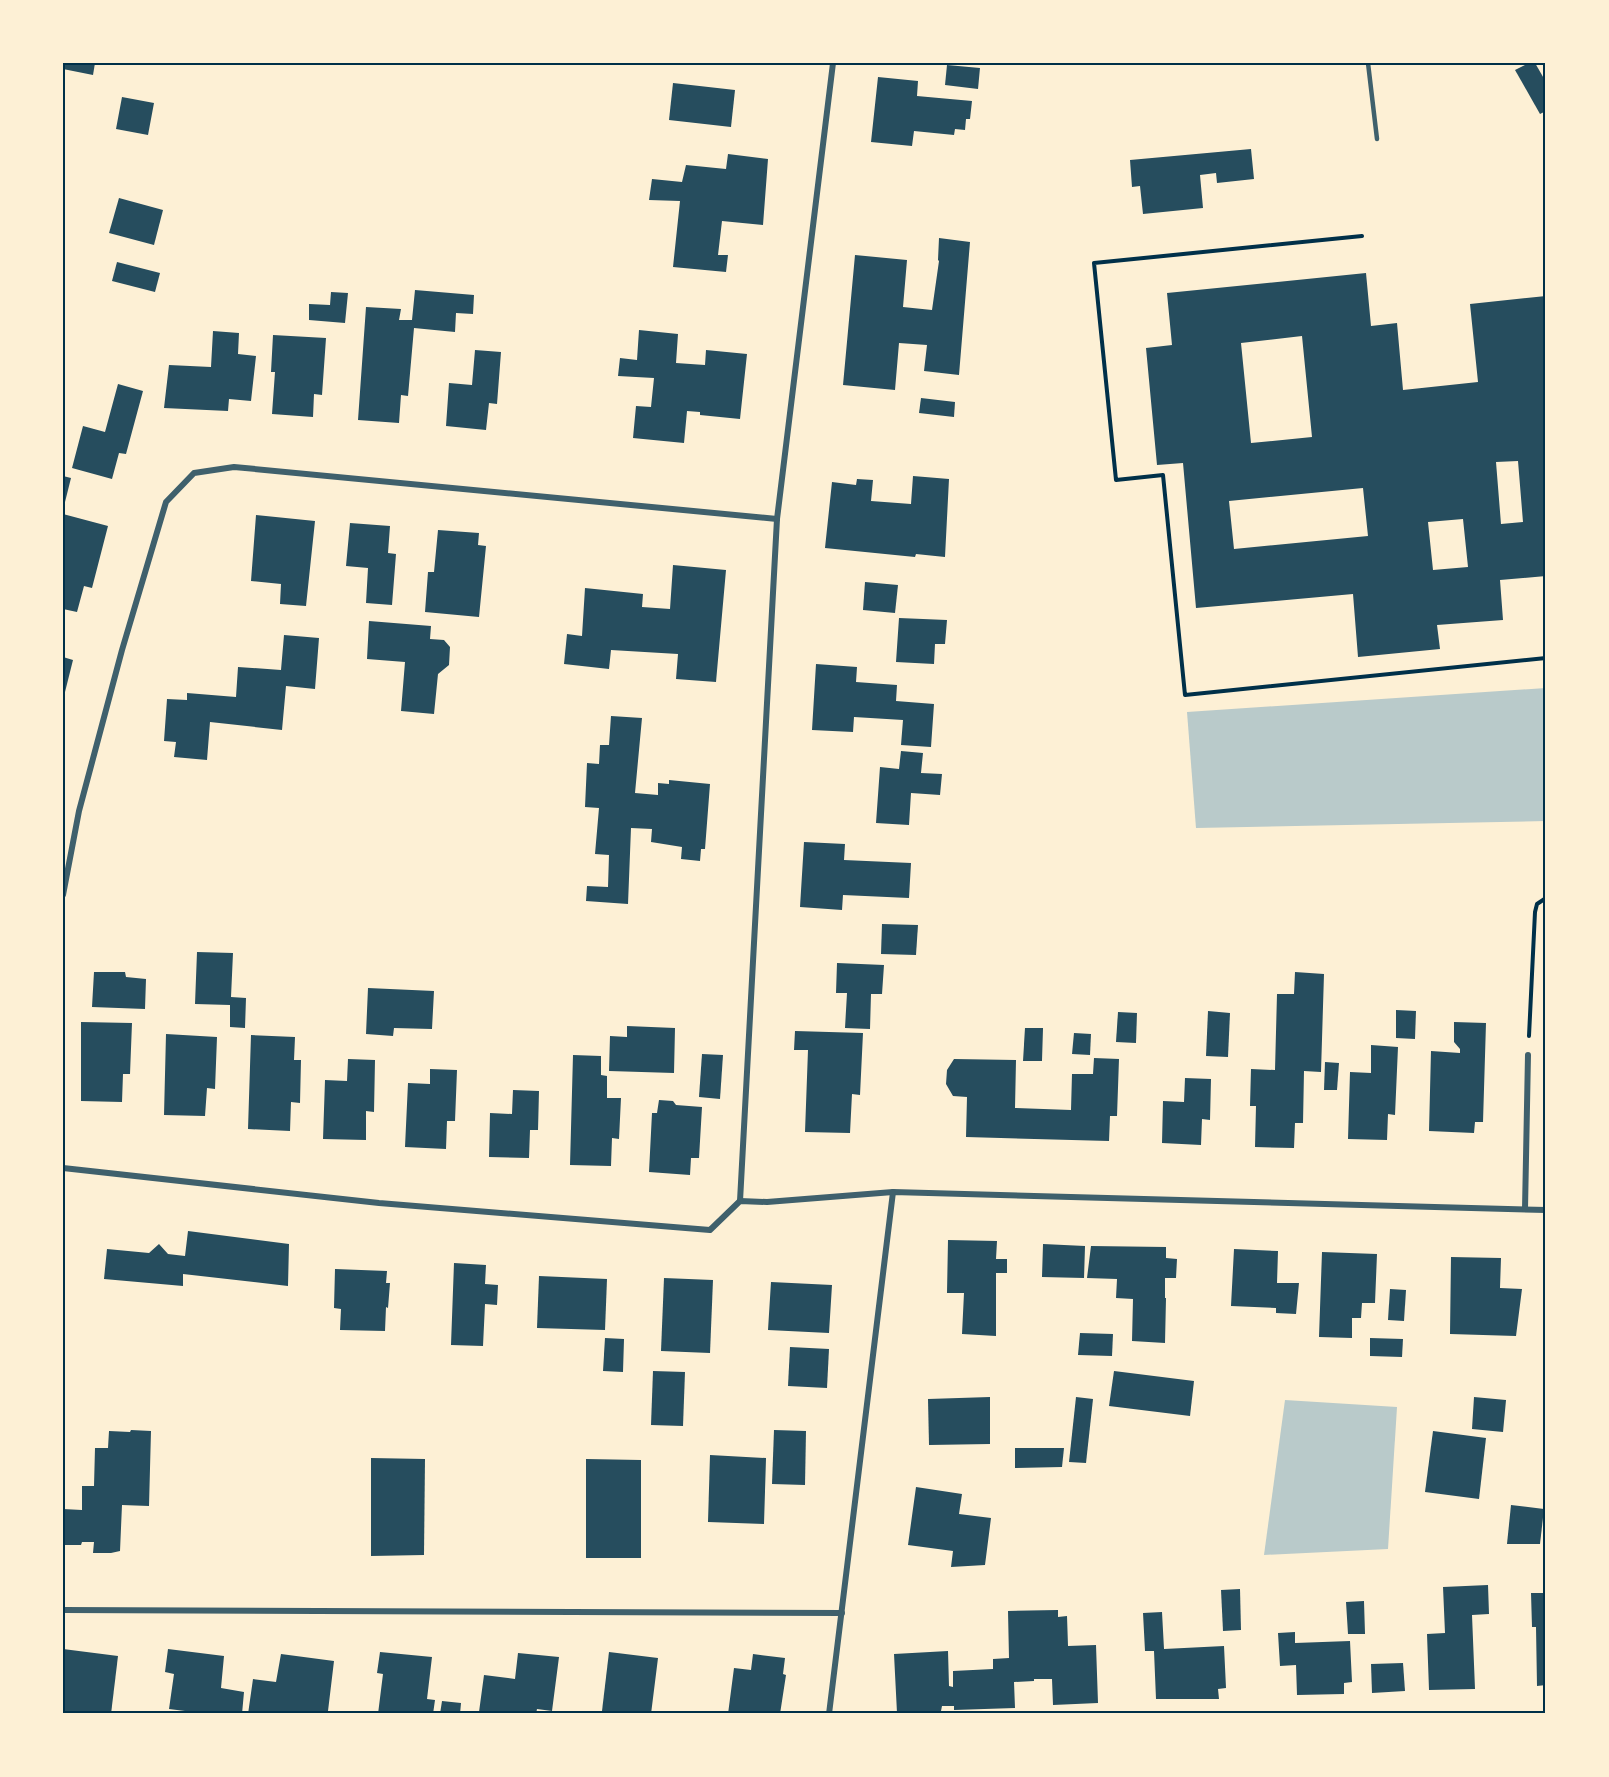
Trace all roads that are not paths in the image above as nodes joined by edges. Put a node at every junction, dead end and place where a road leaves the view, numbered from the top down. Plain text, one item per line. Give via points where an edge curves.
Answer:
1 (833, 63) edge
2 (1368, 63) edge
3 (1377, 139) dead end
4 (777, 519) junction
5 (63, 895) edge
6 (1528, 1055) road end
7 (63, 1168) edge
8 (893, 1192) junction
9 (740, 1201) junction
10 (1526, 1209) junction
11 (1546, 1210) edge
12 (63, 1610) edge
13 (842, 1613) junction
14 (829, 1714) edge

1 - 4 street
2 - 3 lane
4 - 5 street via 234,467 194,473 166,502 85,788
4 - 9 street
6 - 10 street
7 - 9 street via 379,1203 710,1230
8 - 9 street
8 - 10 street
8 - 13 street
10 - 11 street
12 - 13 street
13 - 14 street

